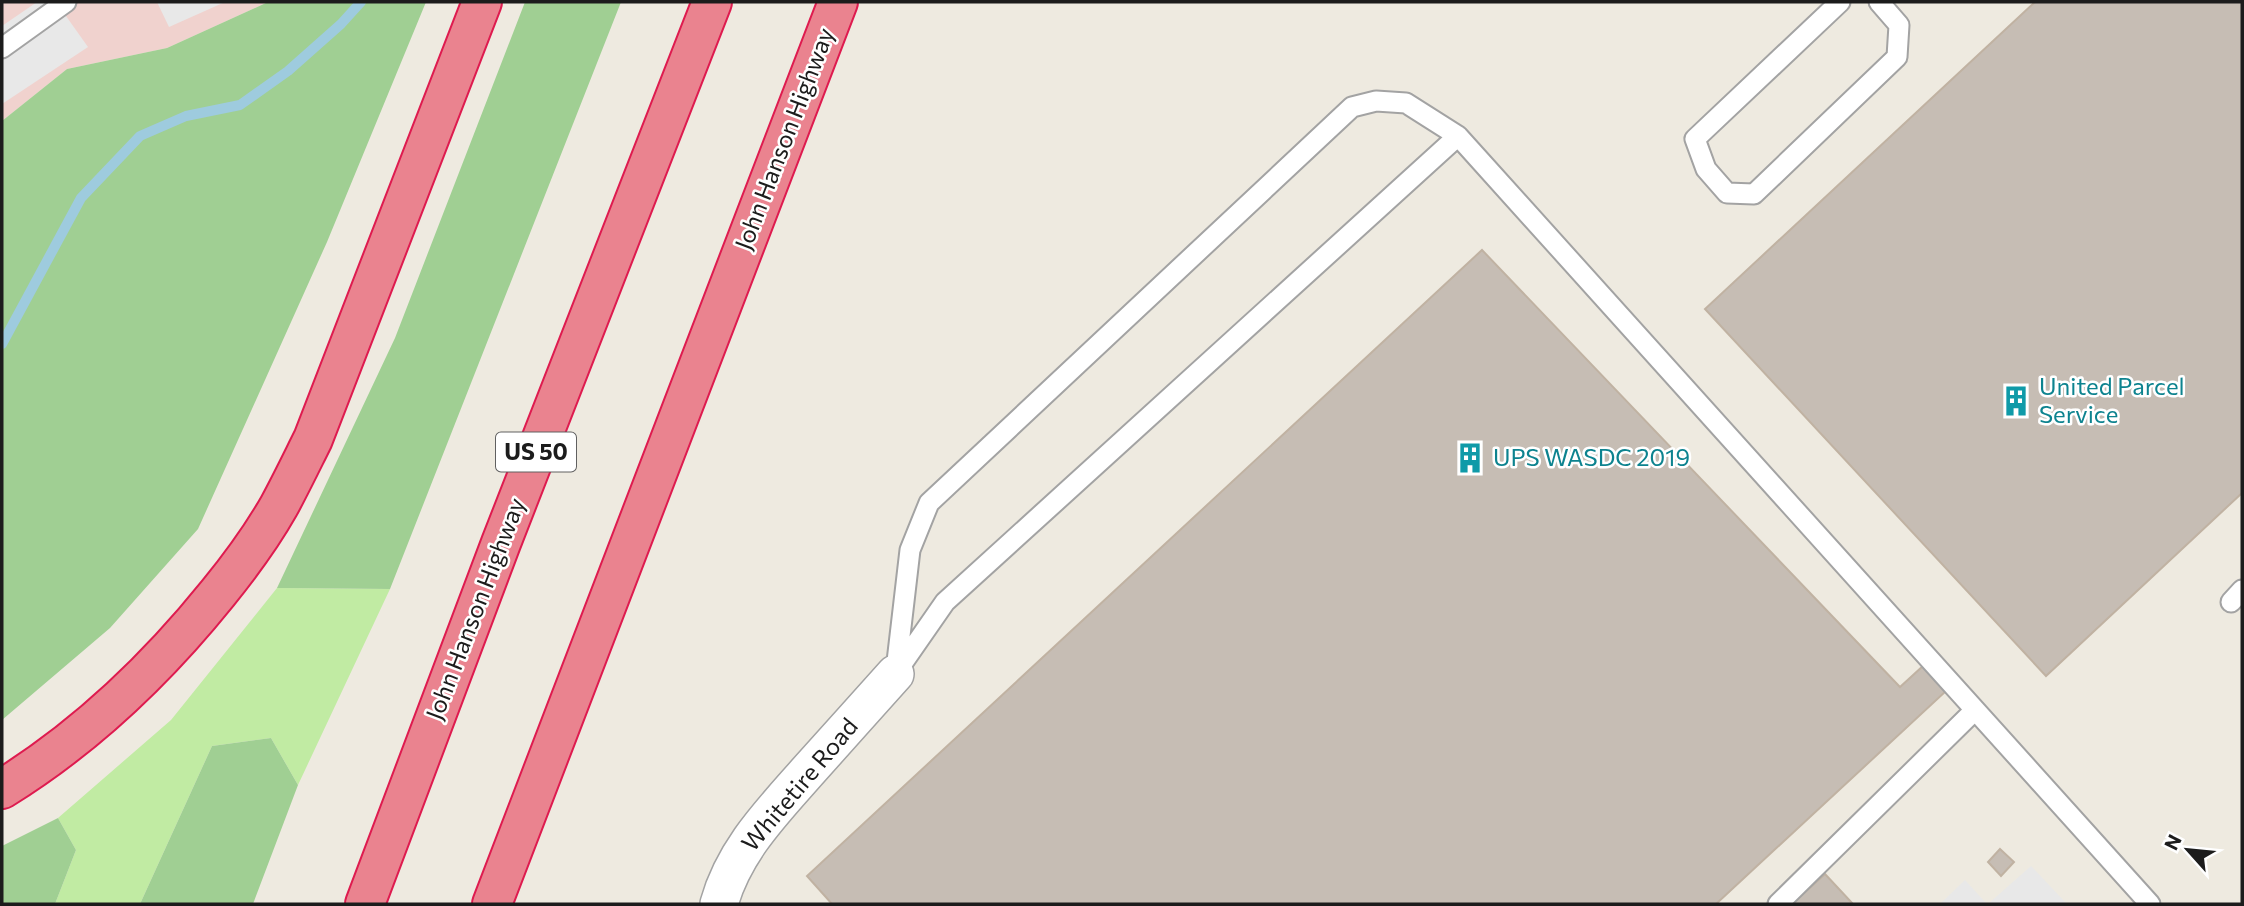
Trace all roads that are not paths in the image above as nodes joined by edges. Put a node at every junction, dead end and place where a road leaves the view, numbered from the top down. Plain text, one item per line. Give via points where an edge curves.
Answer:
1 (66, 2) edge
2 (482, 2) edge
3 (712, 2) edge
4 (838, 2) edge
5 (851, 2) edge
6 (1840, 2) edge
7 (1879, 2) edge
8 (2, 48) edge
9 (1458, 136) junction
10 (768, 185) junction
11 (895, 674) junction
12 (1975, 710) junction
13 (2, 789) edge
14 (365, 904) edge
15 (492, 904) edge
16 (719, 904) edge
17 (1779, 904) edge
18 (2150, 904) edge

1 - 8 lane
2 - 13 highway via 313,439 278,508 182,638 111,709
3 - 14 highway, John Hanson Highway / US 50
4 - 10 highway, John Hanson Highway
5 - 10 highway
6 - 7 lane via 1695,139 1706,169 1727,193 1754,194 1897,57 1899,25
9 - 11 lane via 945,602
9 - 11 lane via 1406,103 1376,101 1352,107 929,503 910,550
9 - 12 lane
10 - 15 highway, John Hanson Highway
11 - 16 street, Whitetire Road via 756,830 737,859
12 - 17 lane
12 - 18 lane

